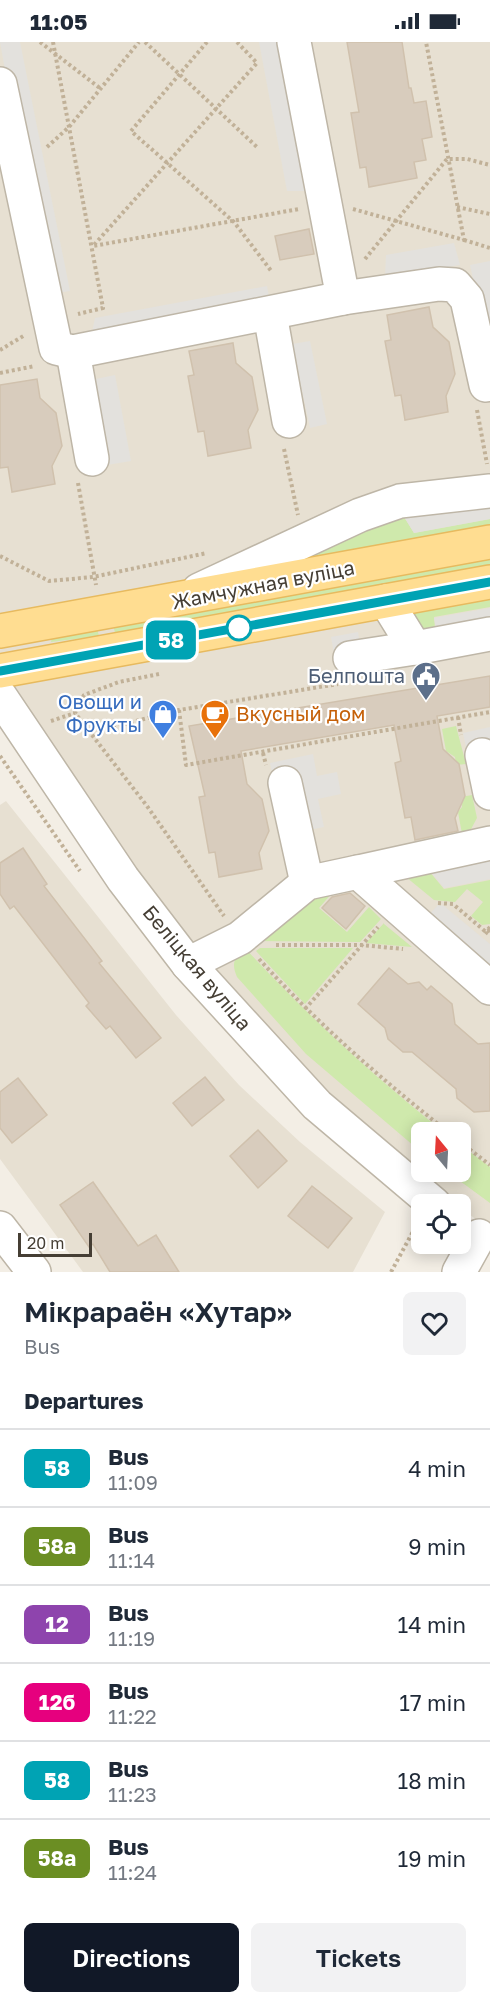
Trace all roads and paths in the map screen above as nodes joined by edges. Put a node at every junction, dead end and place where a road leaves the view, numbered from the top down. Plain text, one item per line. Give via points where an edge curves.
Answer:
1 (40, 42) edge
2 (53, 42) edge
3 (139, 42) edge
4 (145, 42) edge
5 (207, 42) edge
6 (237, 42) edge
7 (294, 42) edge
8 (426, 42) edge
9 (55, 54) junction
10 (180, 75) junction
11 (0, 84) edge
12 (101, 89) junction
13 (216, 106) junction
14 (69, 127) junction
15 (47, 147) dead end
16 (258, 148) dead end
17 (447, 159) junction
18 (166, 164) junction
19 (490, 165) edge
20 (347, 207) dead end
21 (457, 207) junction
22 (300, 209) dead end
23 (490, 214) edge
24 (398, 220) junction
25 (234, 222) junction
26 (464, 240) junction
27 (93, 246) junction
28 (490, 248) edge
29 (359, 266) dead end
30 (272, 272) dead end
31 (343, 298) junction
32 (270, 314) junction
33 (50, 319) junction
34 (0, 350) edge
35 (59, 358) junction
36 (0, 373) edge
37 (481, 393) joint
38 (286, 433) joint
39 (92, 459) dead end
40 (489, 481) edge
41 (299, 519) dead end
42 (490, 543) edge
43 (0, 556) edge
44 (93, 577) dead end
45 (490, 582) edge
46 (177, 600) junction
47 (386, 601) junction
48 (0, 631) edge
49 (490, 634) edge
50 (415, 648) junction
51 (0, 671) edge
52 (345, 671) joint
53 (119, 682) dead end
54 (0, 696) edge
55 (179, 710) junction
56 (490, 712) edge
57 (113, 727) dead end
58 (263, 753) junction
59 (482, 755) dead end
60 (276, 779) joint
61 (490, 793) edge
62 (490, 843) edge
63 (358, 872) junction
64 (307, 883) junction
65 (434, 903) dead end
66 (227, 918) dead end
67 (384, 920) dead end
68 (489, 930) edge
69 (490, 935) edge
70 (272, 945) dead end
71 (361, 945) junction
72 (408, 950) dead end
73 (251, 951) dead end
74 (188, 964) junction
75 (490, 988) edge
76 (305, 1009) junction
77 (435, 1122) edge
78 (471, 1150) edge
79 (490, 1165) edge
80 (411, 1201) edge
81 (0, 1228) edge
82 (476, 1234) edge
83 (411, 1238) edge
84 (34, 1272) edge
85 (391, 1272) edge
86 (459, 1272) edge

1 - 9 path
2 - 9 path
3 - 12 path
4 - 10 path
5 - 10 path
6 - 13 path via 256,63
7 - 31 street
8 - 17 path
9 - 12 path
9 - 14 path
10 - 13 path
10 - 18 path via 131,131
11 - 33 street
12 - 14 path
13 - 16 path
13 - 18 path
14 - 15 path
14 - 27 path
17 - 19 path
17 - 21 path
17 - 24 path
18 - 25 path
18 - 27 path
20 - 24 path
21 - 23 path
21 - 26 path
22 - 25 path
24 - 26 path
24 - 29 path
25 - 27 path
25 - 30 path
26 - 28 path
27 - 33 path via 103,309
31 - 32 street
31 - 37 street via 455,285 467,299
32 - 35 street
32 - 38 street
33 - 34 path
33 - 35 street
35 - 36 path
35 - 39 street
37 - 40 path
38 - 41 path
40 - 46 street via 400,501 360,515
42 - 46 main road, Жамчужная вуліца
43 - 44 path via 50,581
45 - 47 main road, Жамчужная вуліца
46 - 48 main road, Жамчужная вуліца
47 - 50 street
47 - 51 main road, Жамчужная вуліца
49 - 50 street
50 - 52 street
52 - 55 path
53 - 66 path via 84,695 75,713
54 - 74 street, Беліцкая вуліца via 117,869
55 - 57 path
55 - 58 path via 186,765
56 - 58 path
58 - 60 path
59 - 61 street
60 - 64 street
62 - 63 street
63 - 64 street
63 - 75 street
64 - 74 street via 240,938
65 - 68 path via 453,904
67 - 71 path
68 - 69 path
70 - 71 path
71 - 72 path
71 - 76 path
73 - 76 path
74 - 80 street, Беліцкая вуліца
76 - 77 path
78 - 79 path
81 - 84 street
82 - 86 street
83 - 85 path

